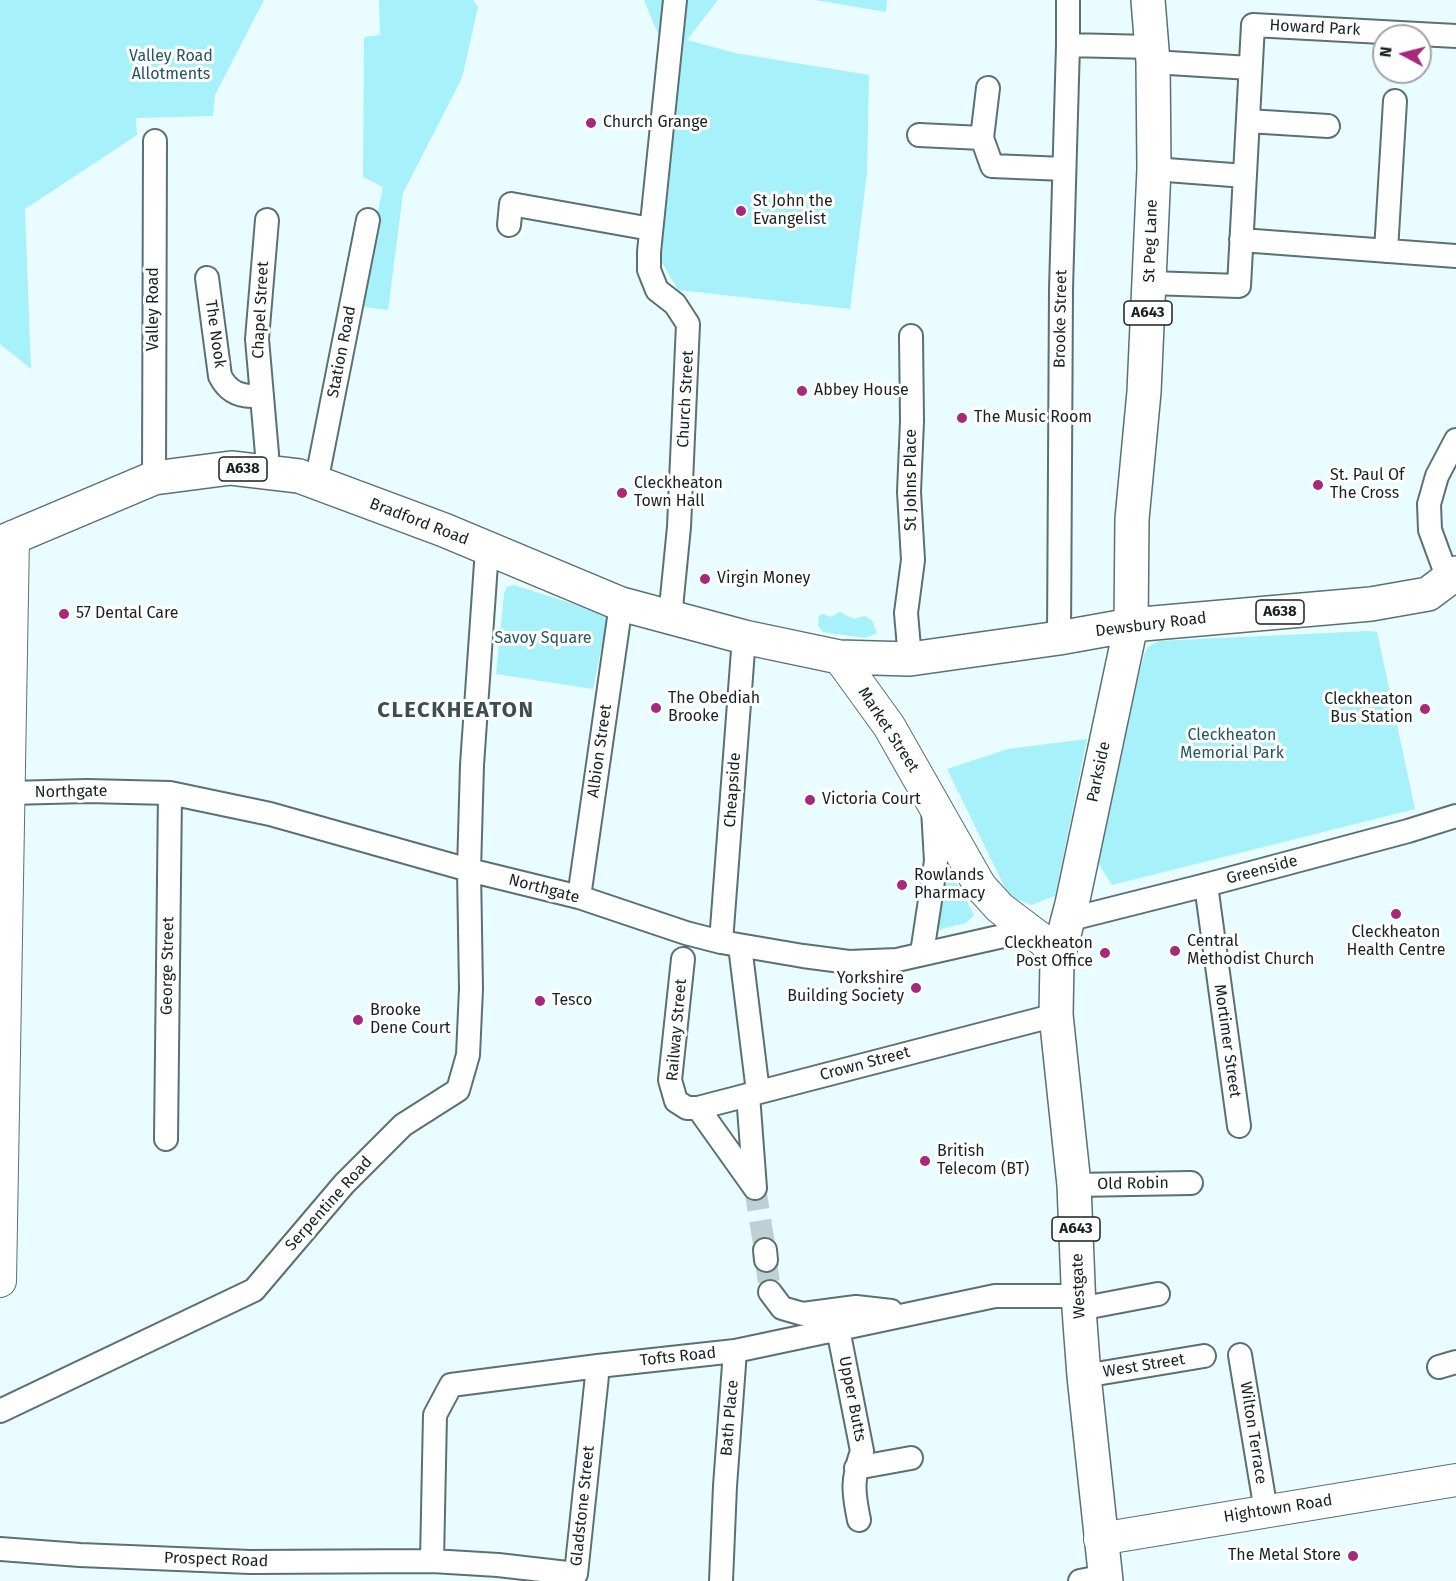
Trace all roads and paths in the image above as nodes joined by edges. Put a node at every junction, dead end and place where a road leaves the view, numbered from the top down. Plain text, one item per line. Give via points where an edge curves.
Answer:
1 (675, 0) edge
2 (1068, 0) edge
3 (1148, 0) edge
4 (1456, 36) edge
5 (1068, 45) junction
6 (1152, 55) junction
7 (1250, 68) junction
8 (988, 88) dead end
9 (1395, 101) dead end
10 (1248, 121) junction
11 (1328, 126) dead end
12 (919, 135) dead end
13 (982, 138) junction
14 (155, 141) dead end
15 (1064, 169) junction
16 (1154, 169) junction
17 (1245, 176) junction
18 (267, 220) dead end
19 (368, 220) dead end
20 (509, 225) dead end
21 (651, 229) junction
22 (1241, 240) junction
23 (1386, 251) junction
24 (1456, 256) edge
25 (207, 278) dead end
26 (1150, 283) junction
27 (911, 336) dead end
28 (262, 395) junction
29 (1456, 440) edge
30 (265, 471) junction
31 (154, 478) junction
32 (316, 483) junction
33 (7, 540) edge
34 (487, 549) junction
35 (1452, 576) edge
36 (621, 604) junction
37 (670, 618) junction
38 (1131, 625) junction
39 (744, 637) junction
40 (1059, 638) junction
41 (839, 657) junction
42 (898, 659) junction
43 (871, 701) junction
44 (6, 786) edge
45 (170, 793) junction
46 (933, 805) junction
47 (1456, 816) edge
48 (469, 870) junction
49 (1206, 885) junction
50 (579, 897) junction
51 (1069, 912) junction
52 (1023, 926) junction
53 (731, 944) junction
54 (922, 953) junction
55 (683, 959) dead end
56 (1057, 961) junction
57 (3, 965) edge
58 (1056, 1015) junction
59 (3, 1029) edge
60 (753, 1093) junction
61 (2, 1102) edge
62 (698, 1108) junction
63 (1239, 1126) dead end
64 (166, 1138) dead end
65 (1191, 1183) dead end
66 (1074, 1185) junction
67 (1, 1202) edge
68 (0, 1281) edge
69 (770, 1292) tunnel mouth
70 (1158, 1294) dead end
71 (1079, 1302) junction
72 (910, 1313) junction
73 (838, 1329) junction
74 (735, 1351) junction
75 (1240, 1355) dead end
76 (1204, 1356) dead end
77 (598, 1366) junction
78 (1084, 1376) junction
79 (0, 1411) edge
80 (911, 1458) dead end
81 (856, 1468) junction
82 (1456, 1480) edge
83 (1266, 1511) junction
84 (859, 1520) dead end
85 (1100, 1539) junction
86 (0, 1549) edge
87 (420, 1568) edge
88 (249, 1571) edge
89 (312, 1571) edge
90 (1097, 1579) edge
91 (721, 1581) edge

1 - 21 street, Church Street
2 - 5 street, Brooke Street
3 - 6 main road, St Peg Lane / A643
4 - 7 street, Howard Park via 1253,25
5 - 6 street
5 - 15 street, Brooke Street
6 - 7 street
6 - 16 main road, St Peg Lane / A643
7 - 10 street, Howard Park
8 - 13 street
9 - 23 street
10 - 11 street
10 - 17 street, Howard Park
12 - 13 street
13 - 15 street via 992,166
14 - 31 street, Valley Road
15 - 40 street, Brooke Street
16 - 17 street
16 - 26 main road, St Peg Lane / A643
17 - 22 street, Howard Park
18 - 28 street, Chapel Street via 257,339
19 - 32 street, Station Road
20 - 21 street via 511,204
21 - 37 street, Church Street via 649,270 657,290 675,304 688,324 679,527
22 - 23 street
22 - 26 street, Howard Park via 1239,286
23 - 24 street
25 - 28 street, The Nook via 220,376 242,396
26 - 38 main road, St Peg Lane / A643 via 1132,519
27 - 42 street, St Johns Place via 909,492 914,560
28 - 30 street, Chapel Street
29 - 35 street via 1437,476 1429,504 1430,530
30 - 31 main road, Bradford Road / A638 via 231,468
30 - 32 main road, Bradford Road / A638
31 - 33 main road, Bradford Road / A638
32 - 34 main road, Bradford Road / A638
33 - 44 street
34 - 36 main road, Bradford Road / A638
34 - 48 street, Serpentine Road
35 - 38 main road, Dewsbury Road / A638 via 1428,594 1371,604
36 - 37 main road, Bradford Road / A638
36 - 50 street, Albion Street
37 - 39 main road, Bradford Road / A638
38 - 40 main road, Dewsbury Road / A638
38 - 51 main road, Parkside / A643
39 - 41 main road, Bradford Road / A638
39 - 53 street, Cheapside
40 - 42 main road, Dewsbury Road / A638
41 - 42 main road, Dewsbury Road / A638
41 - 43 street, Market Street
42 - 43 street via 873,679
43 - 46 street, Market Street
44 - 45 street, Northgate
44 - 57 street
45 - 48 street, Northgate via 280,816
45 - 64 street, George Street
46 - 52 street, Market Street via 980,886
46 - 54 street, Market Street via 936,861
47 - 49 street, Greenside
48 - 50 street, Northgate
48 - 79 street, Serpentine Road via 468,1055 458,1090 403,1125 344,1184 254,1290
49 - 51 street, Greenside
49 - 63 street, Mortimer Street
50 - 53 street, Northgate
51 - 52 street, Northgate
51 - 56 main road, Westgate / A643
52 - 54 street, Northgate via 1012,934
52 - 56 street, Market Street via 1045,942
53 - 54 street, Northgate via 849,962 897,960
53 - 60 street, Cheapside
55 - 62 street, Railway Street via 670,1080 676,1101 687,1108
56 - 58 main road, Westgate / A643
57 - 59 street
58 - 60 street, Crown Street
58 - 66 main road, Westgate / A643
59 - 61 street
60 - 62 street, Crown Street
60 - 62 street, Cheapside via 755,1188
61 - 67 street
65 - 66 street, Old Robin
66 - 71 main road, Westgate / A643
67 - 68 street
69 - 72 street via 782,1308 803,1314 856,1307
70 - 71 street, Tofts Road
71 - 72 street, Tofts Road via 995,1296
71 - 78 main road, Westgate / A643
72 - 73 street, Tofts Road
73 - 74 street, Tofts Road
73 - 81 street, Upper Butts via 862,1451
74 - 77 street, Tofts Road
74 - 91 street, Bath Place
75 - 83 street, Wilton Terrace
76 - 78 street, West Street
77 - 87 street, Tofts Road via 451,1385 435,1415
77 - 87 street, Gladstone Street via 576,1574 498,1565
78 - 85 main road, Westgate / A643
80 - 81 street
81 - 84 street, Upper Butts via 853,1491
82 - 83 street, Hightown Road
83 - 85 street, Hightown Road
85 - 90 main road, Westgate / A643
86 - 88 street, Prospect Road
87 - 89 street, Prospect Road
88 - 89 street, Prospect Road

